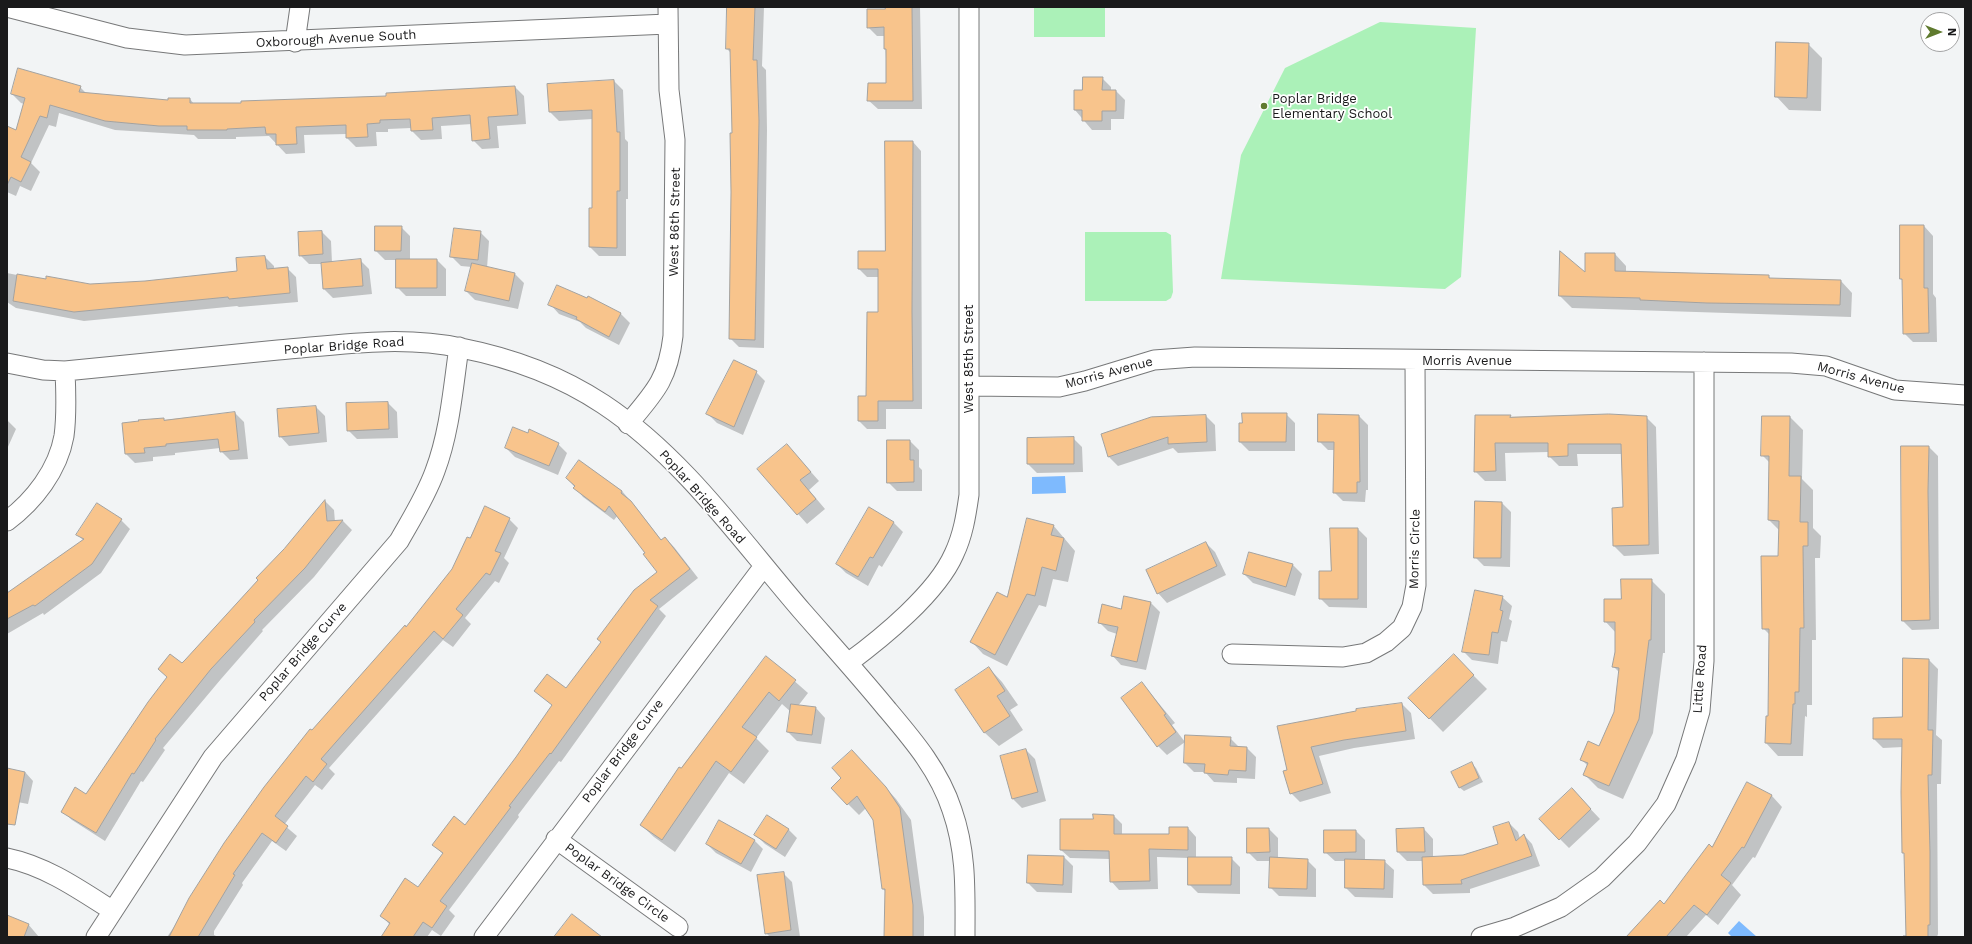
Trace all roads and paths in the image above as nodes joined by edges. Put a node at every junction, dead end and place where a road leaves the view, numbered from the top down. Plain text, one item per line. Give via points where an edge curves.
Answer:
1 (7, 7) edge
2 (300, 7) edge
3 (969, 7) edge
4 (668, 16) edge
5 (295, 42) junction
6 (459, 347) junction
7 (1415, 360) junction
8 (1704, 362) junction
9 (7, 363) edge
10 (65, 371) junction
11 (969, 386) junction
12 (1965, 395) edge
13 (628, 424) junction
14 (7, 521) edge
15 (764, 566) junction
16 (1232, 654) dead end
17 (848, 663) junction
18 (556, 839) junction
19 (7, 858) edge
20 (112, 911) junction
21 (678, 927) dead end
22 (96, 937) edge
23 (484, 937) edge
24 (965, 937) edge
25 (1481, 937) edge

1 - 5 street, Oxborough Avenue South via 127,38 185,45
2 - 5 street
3 - 11 street, West 85th Street
4 - 5 street, Oxborough Avenue South
4 - 13 street, West 86th Street via 669,90 675,140 673,336 670,358 663,377
6 - 10 street, Poplar Bridge Road via 406,341 354,343
6 - 13 street, Poplar Bridge Road via 513,360 558,378 604,405
6 - 20 street, Poplar Bridge Curve via 448,427 436,470 420,506 399,541 213,757
7 - 8 street, Morris Avenue
7 - 11 street, Morris Avenue via 1195,357 1154,360 1059,387
7 - 16 street, Morris Circle via 1416,585 1412,607 1402,628 1386,642 1366,653 1351,656
8 - 12 street, Morris Avenue via 1826,366 1895,390
8 - 25 street, Little Road via 1704,661 1700,711 1686,759 1666,804 1637,843 1602,878 1560,907 1516,927
9 - 10 street, Poplar Bridge Road via 43,370
10 - 14 street via 64,437 54,465 40,490 20,512
11 - 17 street, West 85th Street via 969,495 965,527 954,555 939,581 867,649
13 - 15 street, Poplar Bridge Road via 658,448 708,500
15 - 17 street, Poplar Bridge Road
15 - 18 street, Poplar Bridge Curve
17 - 24 street, Poplar Bridge Road via 910,736 935,770 952,809 963,850
18 - 21 street, Poplar Bridge Circle
18 - 23 street, Poplar Bridge Curve
19 - 20 street via 64,880
20 - 22 street, Poplar Bridge Curve

